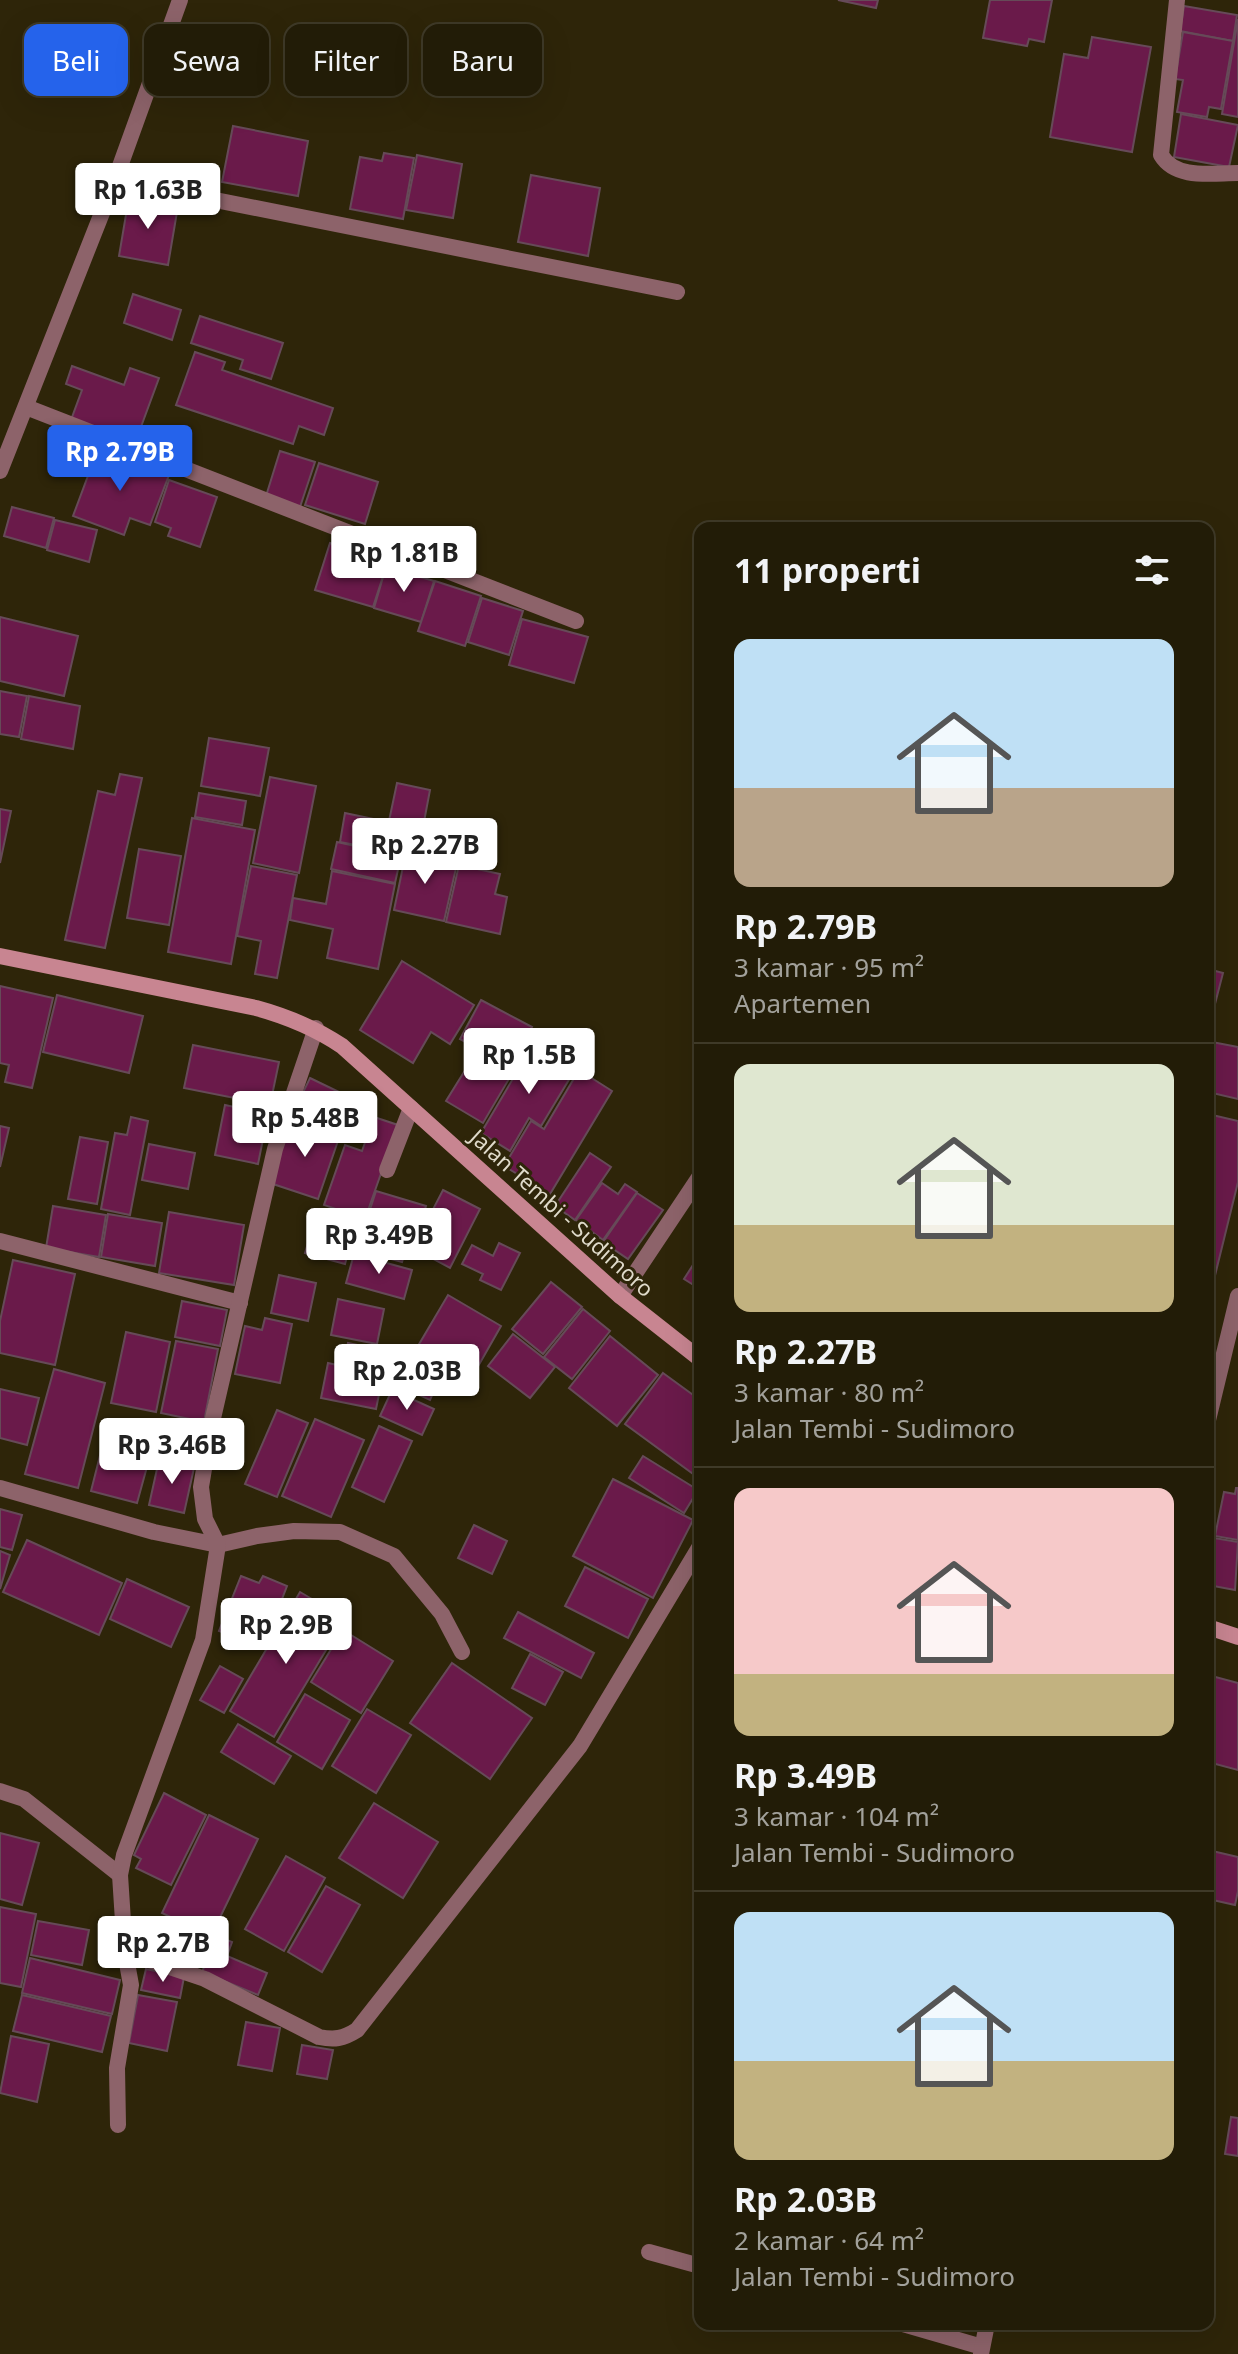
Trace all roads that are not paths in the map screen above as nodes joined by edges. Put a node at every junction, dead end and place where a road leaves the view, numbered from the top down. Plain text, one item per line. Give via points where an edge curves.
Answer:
1 (180, 0) edge
2 (1177, 0) edge
3 (1238, 173) edge
4 (115, 180) junction
5 (677, 292) dead end
6 (26, 407) junction
7 (0, 471) edge
8 (576, 621) dead end
9 (0, 956) edge
10 (316, 1028) junction
11 (411, 1108) junction
12 (387, 1170) dead end
13 (694, 1185) edge
14 (0, 1241) edge
15 (620, 1296) junction
16 (1238, 1296) edge
17 (240, 1303) junction
18 (694, 1354) edge
19 (1214, 1395) edge
20 (0, 1488) edge
21 (218, 1545) junction
22 (694, 1556) edge
23 (1214, 1629) edge
24 (1238, 1637) edge
25 (462, 1652) dead end
26 (0, 1791) edge
27 (120, 1875) junction
28 (125, 1952) junction
29 (118, 2125) dead end
30 (649, 2252) dead end
31 (694, 2264) edge
32 (921, 2330) edge
33 (986, 2330) edge
34 (982, 2350) edge

1 - 4 street
2 - 3 street via 1161,155 1166,165 1187,173
4 - 5 street
4 - 6 street
6 - 7 street
6 - 8 street
9 - 10 main road, Jalan Tembi - Sudimoro via 256,1008
10 - 11 main road, Jalan Tembi - Sudimoro
10 - 17 street via 275,1149
11 - 12 street
11 - 15 main road, Jalan Tembi - Sudimoro
13 - 15 street
14 - 17 street
15 - 18 main road, Jalan Tembi - Sudimoro
16 - 19 street
17 - 21 street via 201,1487 205,1519
20 - 21 street
21 - 25 street via 294,1531 340,1532 370,1543 394,1556 442,1614
21 - 27 street via 203,1640
22 - 28 street via 580,1746 357,2030 345,2038 319,2037 205,1979
23 - 24 main road
26 - 27 street via 24,1799
27 - 28 street
28 - 29 street via 131,1985 117,2068
30 - 31 street
32 - 34 street
33 - 34 street

